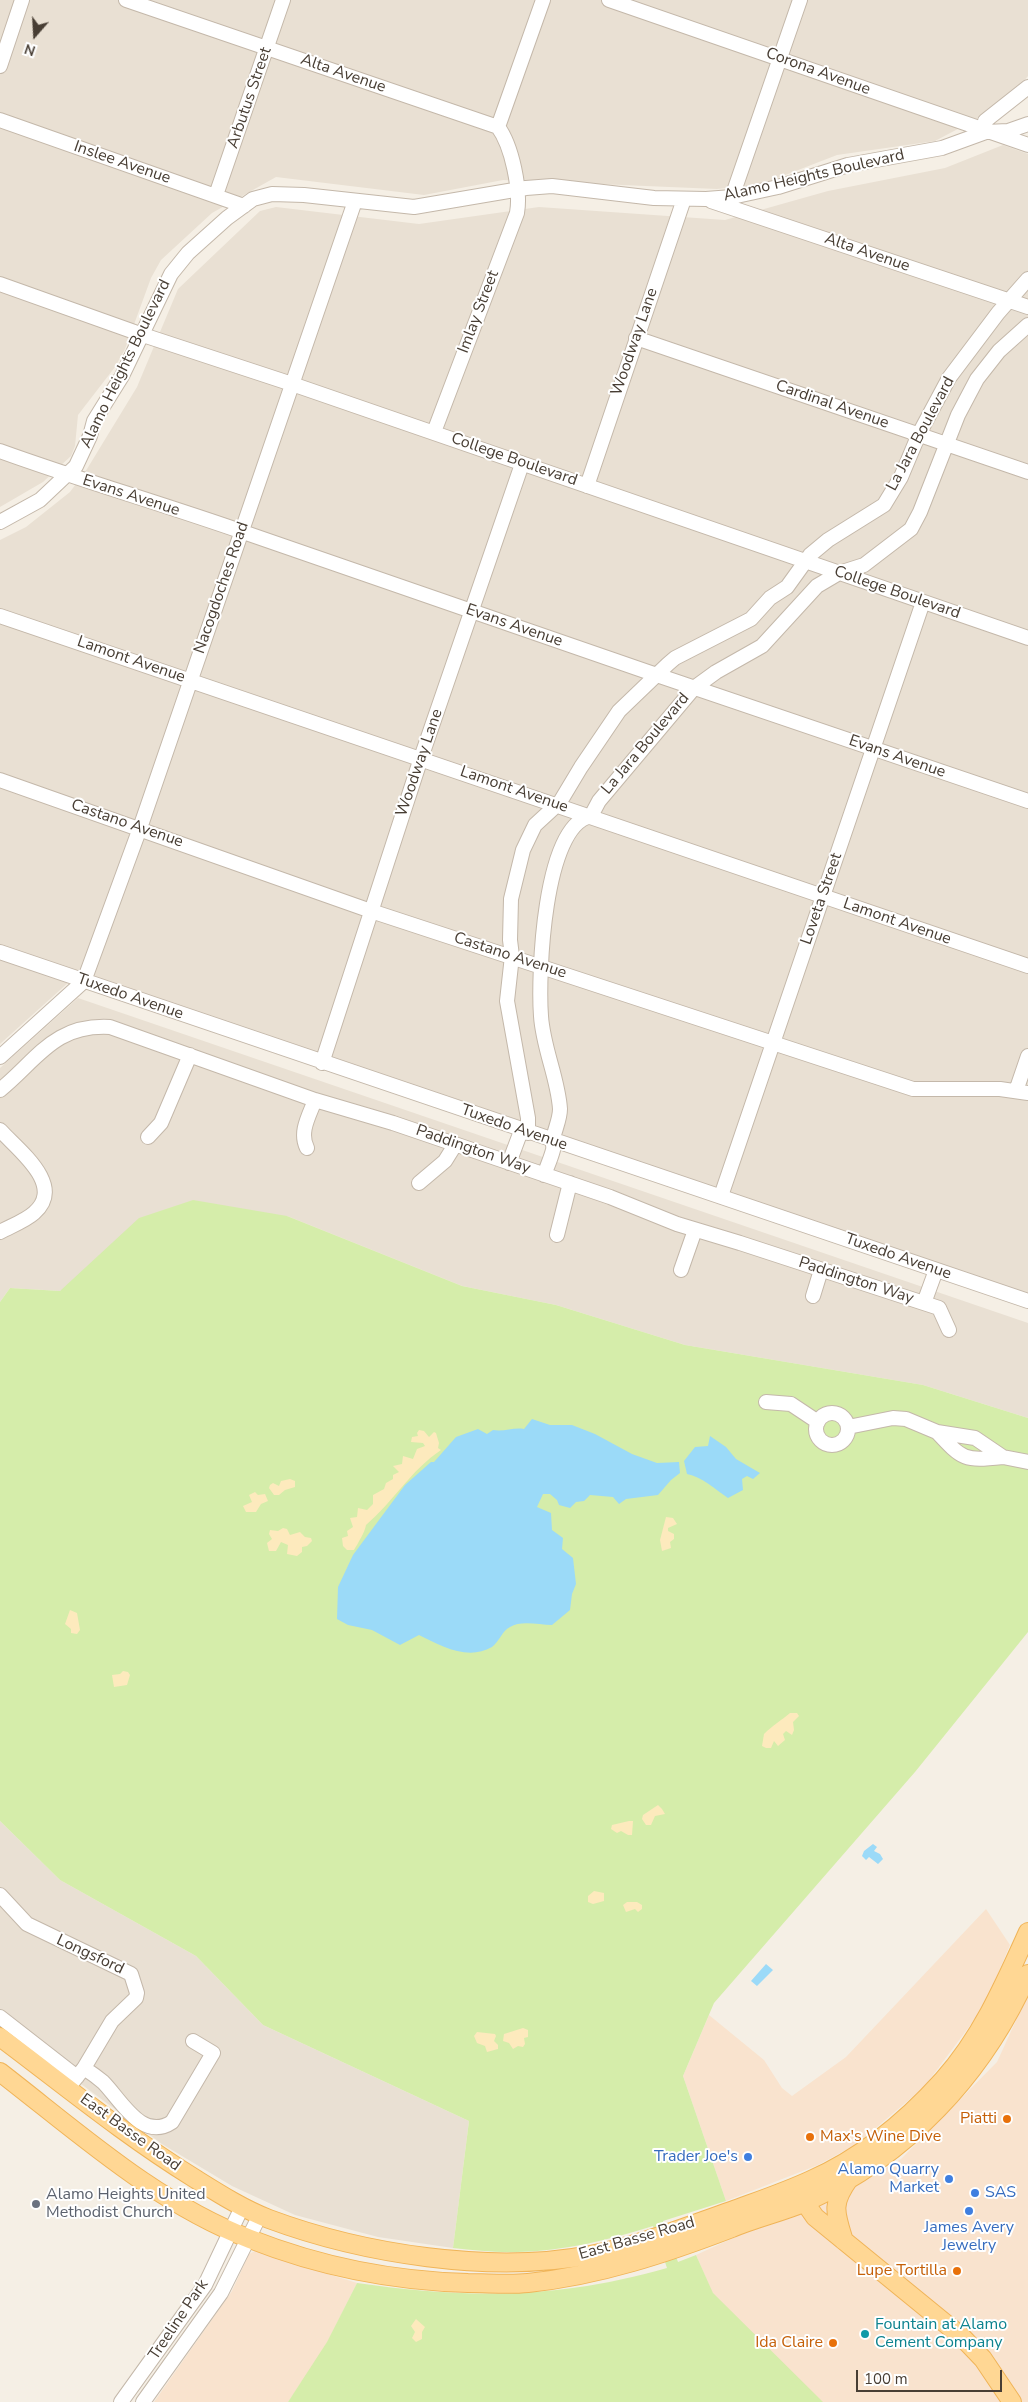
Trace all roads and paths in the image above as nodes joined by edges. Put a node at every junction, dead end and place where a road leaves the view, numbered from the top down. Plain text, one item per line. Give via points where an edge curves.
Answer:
1 (22, 0) edge
2 (126, 0) edge
3 (283, 0) edge
4 (543, 0) edge
5 (609, 0) edge
6 (800, 0) edge
7 (267, 48) junction
8 (781, 58) junction
9 (0, 66) edge
10 (1028, 87) edge
11 (0, 120) edge
12 (1028, 124) edge
13 (498, 127) junction
14 (986, 132) junction
15 (1028, 145) edge
16 (518, 189) junction
17 (216, 195) junction
18 (732, 197) junction
19 (684, 199) junction
20 (706, 199) junction
21 (355, 201) junction
22 (244, 206) junction
23 (1028, 279) edge
24 (0, 284) edge
25 (1009, 301) junction
26 (1028, 307) edge
27 (1028, 325) edge
28 (144, 335) junction
29 (636, 338) junction
30 (292, 384) junction
31 (434, 432) junction
32 (918, 434) junction
33 (947, 444) junction
34 (0, 450) edge
35 (522, 464) junction
36 (1028, 472) edge
37 (66, 475) junction
38 (587, 486) junction
39 (0, 522) edge
40 (242, 531) junction
41 (804, 561) junction
42 (839, 573) junction
43 (923, 602) junction
44 (472, 612) junction
45 (0, 616) edge
46 (1028, 638) edge
47 (657, 675) junction
48 (191, 680) junction
49 (694, 688) junction
50 (874, 748) junction
51 (421, 758) junction
52 (0, 780) edge
53 (1028, 801) edge
54 (556, 804) junction
55 (591, 816) junction
56 (140, 828) junction
57 (822, 897) junction
58 (371, 911) junction
59 (0, 952) edge
60 (512, 956) junction
61 (543, 966) junction
62 (1028, 966) edge
63 (84, 981) junction
64 (773, 1044) junction
65 (190, 1055) junction
66 (1028, 1056) edge
67 (0, 1057) edge
68 (322, 1063) junction
69 (0, 1090) edge
70 (1022, 1092) edge
71 (315, 1100) junction
72 (0, 1130) edge
73 (524, 1132) junction
74 (148, 1137) dead end
75 (552, 1141) junction
76 (455, 1145) junction
77 (306, 1148) dead end
78 (509, 1163) junction
79 (544, 1175) junction
80 (419, 1183) dead end
81 (570, 1183) junction
82 (721, 1196) junction
83 (695, 1230) junction
84 (0, 1232) edge
85 (557, 1235) dead end
86 (681, 1270) dead end
87 (821, 1270) junction
88 (936, 1270) junction
89 (813, 1296) dead end
90 (1028, 1301) edge
91 (924, 1303) junction
92 (949, 1330) dead end
93 (766, 1402) dead end
94 (818, 1422) junction
95 (848, 1427) junction
96 (937, 1432) junction
97 (1003, 1457) junction
98 (1028, 1462) edge
99 (0, 1895) edge
100 (1028, 1932) edge
101 (1028, 1974) edge
102 (0, 2017) edge
103 (0, 2037) edge
104 (193, 2041) dead end
105 (0, 2072) edge
106 (76, 2078) junction
107 (849, 2179) junction
108 (800, 2195) junction
109 (242, 2207) junction
110 (260, 2215) junction
111 (230, 2230) junction
112 (247, 2238) junction
113 (844, 2240) junction
114 (121, 2402) edge
115 (143, 2402) edge
116 (1012, 2402) edge

1 - 9 street
2 - 7 street, Alta Avenue
3 - 7 street, Arbutus Street
4 - 13 street
5 - 8 street, Corona Avenue
6 - 8 street
7 - 13 street, Alta Avenue
7 - 17 street, Arbutus Street
8 - 14 street, Corona Avenue
8 - 18 street
10 - 14 street via 985,121
11 - 17 street, Inslee Avenue
12 - 14 street, Alamo Heights Boulevard via 1008,131
13 - 16 street via 504,136
14 - 15 street, Corona Avenue
14 - 18 street, Alamo Heights Boulevard via 942,148 848,166
16 - 19 street, Alamo Heights Boulevard via 552,186
16 - 21 street, Alamo Heights Boulevard via 414,208
16 - 31 street, Imlay Street via 517,213
17 - 22 street, Inslee Avenue
18 - 20 street, Alamo Heights Boulevard
19 - 20 street, Alamo Heights Boulevard
19 - 29 street, Woodway Lane
20 - 25 street, Alta Avenue
21 - 22 street, Alamo Heights Boulevard via 272,194 253,199
21 - 30 street, Nacogdoches Road
22 - 28 street, Alamo Heights Boulevard via 188,254 171,274
23 - 25 street, La Jara Boulevard
24 - 28 street, College Boulevard
25 - 26 street, Alta Avenue
25 - 32 street, La Jara Boulevard via 949,378
27 - 33 street, La Jara Boulevard via 999,351 977,379
28 - 30 street, College Boulevard
28 - 37 street, Alamo Heights Boulevard via 94,421 76,466
29 - 32 street, Cardinal Avenue
29 - 38 street, Woodway Lane
30 - 31 street, College Boulevard
30 - 40 street, Nacogdoches Road
31 - 35 street, College Boulevard
32 - 33 street, Cardinal Avenue
32 - 41 street, La Jara Boulevard via 901,477 884,506 828,540
33 - 36 street, Cardinal Avenue
33 - 42 street, La Jara Boulevard via 911,529 864,565
34 - 37 street, Evans Avenue
35 - 38 street, College Boulevard
35 - 44 street, Woodway Lane
37 - 39 street, Alamo Heights Boulevard via 40,500
37 - 40 street, Evans Avenue
38 - 41 street, College Boulevard
40 - 44 street, Evans Avenue
40 - 48 street, Nacogdoches Road
41 - 42 street, College Boulevard
41 - 47 street, La Jara Boulevard via 788,586 770,598 751,619 675,658
42 - 43 street, College Boulevard
42 - 49 street, La Jara Boulevard via 817,586 762,646
43 - 46 street, College Boulevard
43 - 50 street, Loveta Street
44 - 47 street, Evans Avenue
44 - 51 street, Woodway Lane
45 - 48 street, Lamont Avenue
47 - 49 street, Evans Avenue
47 - 54 street, La Jara Boulevard via 619,711
48 - 51 street, Lamont Avenue
48 - 56 street, Nacogdoches Road
49 - 50 street, Evans Avenue
49 - 55 street, La Jara Boulevard via 598,801
50 - 53 street, Evans Avenue
50 - 57 street, Loveta Street
51 - 54 street, Lamont Avenue
51 - 58 street, Woodway Lane
52 - 56 street, Castano Avenue
54 - 55 street, Lamont Avenue
54 - 60 street, La Jara Boulevard via 534,825 523,850 511,899
55 - 57 street, Lamont Avenue
55 - 61 street, La Jara Boulevard via 580,821 564,842 554,866 546,902
56 - 58 street, Castano Avenue
56 - 63 street, Nacogdoches Road
57 - 62 street, Lamont Avenue
57 - 64 street, Loveta Street
58 - 60 street, Castano Avenue
58 - 68 street, Woodway Lane
59 - 63 street, Tuxedo Avenue
60 - 61 street, Castano Avenue
60 - 73 street, La Jara Boulevard via 507,1001 528,1118
61 - 64 street, Castano Avenue
61 - 75 street, La Jara Boulevard via 541,1015 560,1111
63 - 67 street, Nacogdoches Road
63 - 68 street, Tuxedo Avenue
64 - 70 street, Castano Avenue via 913,1089 1000,1088
64 - 82 street, Loveta Street
65 - 69 street, Paddington Way via 110,1027 96,1026 72,1031 55,1040
65 - 71 street, Paddington Way
65 - 74 street via 161,1123
66 - 70 street
68 - 73 street, Tuxedo Avenue
71 - 76 street, Paddington Way
71 - 77 street via 303,1133
72 - 84 street via 38,1170 46,1190 36,1211
73 - 75 street, Tuxedo Avenue
73 - 78 street
75 - 79 street, La Jara Boulevard via 554,1148
75 - 82 street, Tuxedo Avenue
76 - 78 street, Paddington Way
76 - 80 street via 445,1161
78 - 79 street, Paddington Way
79 - 81 street, Paddington Way
81 - 83 street, Paddington Way
81 - 85 street
82 - 88 street, Tuxedo Avenue
83 - 86 street
83 - 87 street, Paddington Way
87 - 89 street
87 - 91 street, Paddington Way
88 - 90 street, Tuxedo Avenue
88 - 91 street
91 - 92 street, Paddington Way via 939,1308
93 - 94 street via 791,1404
94 - 95 street via 823,1415 834,1412 844,1417
94 - 95 street via 817,1434 823,1442 834,1445 843,1441
95 - 96 street via 893,1418 919,1423
96 - 97 street via 975,1438
96 - 97 street via 965,1458
97 - 98 street
99 - 106 street, Longsford via 27,1924 131,1974 136,1998 112,2020
100 - 108 main road, East Basse Road via 988,2018 969,2048 942,2080 908,2115 873,2143 815,2179
101 - 107 main road, East Basse Road via 993,2041 957,2089 902,2144
102 - 106 street
103 - 106 main road, East Basse Road
104 - 106 street via 213,2053 172,2122 163,2128 144,2125 118,2103 103,2082
105 - 111 main road, East Basse Road via 124,2169 167,2198
106 - 109 main road, East Basse Road via 173,2165
107 - 108 main road, East Basse Road
107 - 113 main road via 839,2193 836,2206
108 - 110 main road, East Basse Road via 592,2255 544,2262 490,2263 388,2250 332,2239
108 - 112 main road, East Basse Road via 688,2246 600,2270 529,2283 446,2282 370,2274 306,2259
108 - 113 main road via 815,2217
109 - 110 main road, East Basse Road
109 - 111 street, Treeline Park
110 - 112 street, Treeline Park
111 - 112 main road, East Basse Road
111 - 114 street, Treeline Park via 196,2300
112 - 115 street, Treeline Park via 221,2293
113 - 116 main road via 962,2336 983,2359

